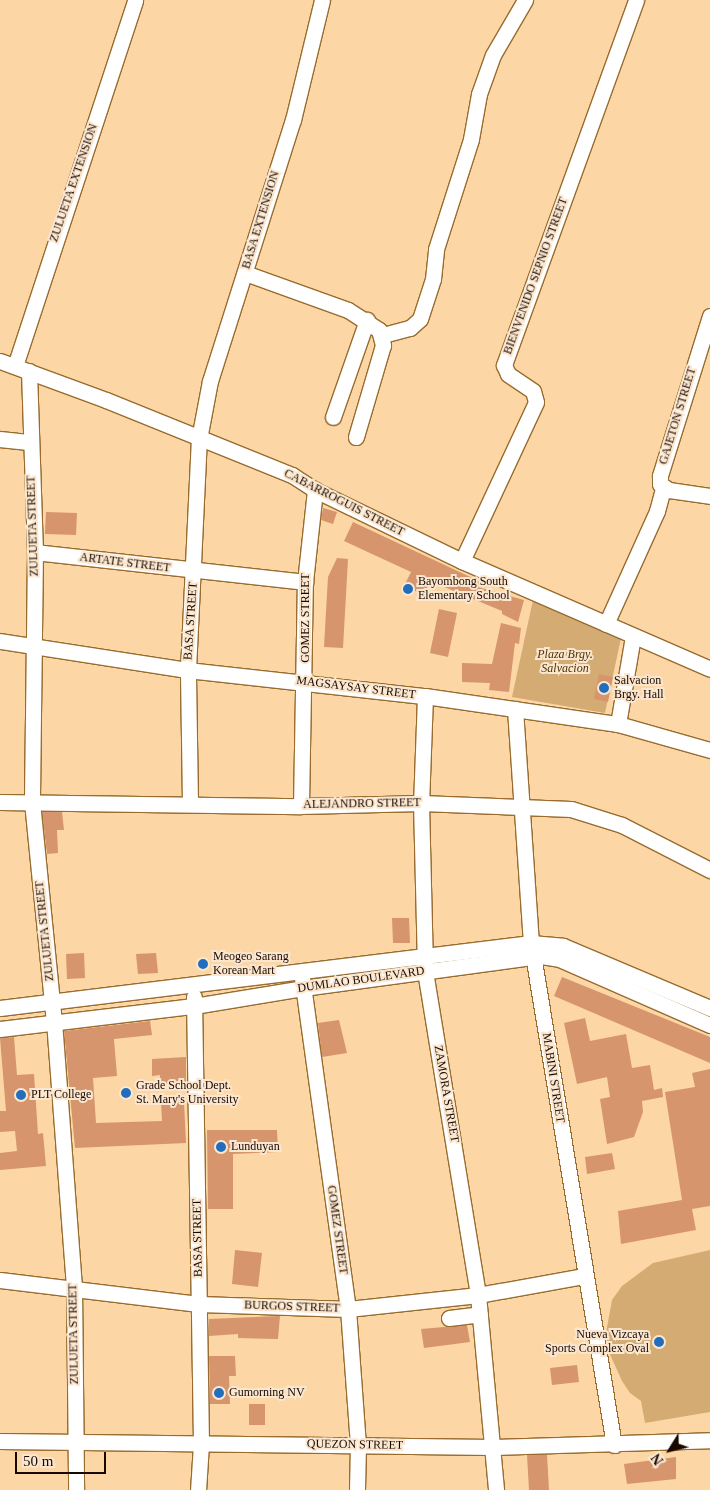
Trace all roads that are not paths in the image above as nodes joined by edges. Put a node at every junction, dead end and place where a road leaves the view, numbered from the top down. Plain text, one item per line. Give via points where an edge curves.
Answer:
1 (135, 0) edge
2 (322, 0) edge
3 (525, 0) edge
4 (636, 0) edge
5 (245, 273) junction
6 (710, 316) edge
7 (367, 320) junction
8 (382, 335) junction
9 (0, 361) edge
10 (22, 368) junction
11 (333, 417) dead end
12 (356, 437) dead end
13 (0, 438) edge
14 (199, 439) junction
15 (30, 442) junction
16 (663, 488) junction
17 (315, 490) junction
18 (710, 496) edge
19 (35, 552) junction
20 (462, 561) junction
21 (194, 572) junction
22 (305, 582) junction
23 (606, 624) junction
24 (633, 636) junction
25 (0, 641) edge
26 (35, 646) junction
27 (710, 669) edge
28 (188, 670) junction
29 (306, 682) junction
30 (425, 696) junction
31 (515, 710) junction
32 (618, 724) junction
33 (710, 750) edge
34 (0, 802) edge
35 (32, 802) junction
36 (190, 802) junction
37 (421, 803) junction
38 (522, 804) junction
39 (301, 806) junction
40 (710, 870) edge
41 (532, 949) junction
42 (425, 955) junction
43 (425, 971) junction
44 (302, 972) junction
45 (194, 986) junction
46 (303, 988) junction
47 (52, 1002) junction
48 (194, 1006) junction
49 (0, 1008) edge
50 (710, 1008) edge
51 (54, 1021) junction
52 (710, 1025) edge
53 (0, 1029) edge
54 (584, 1276) junction
55 (0, 1280) edge
56 (74, 1287) junction
57 (478, 1295) junction
58 (198, 1304) junction
59 (348, 1309) junction
60 (480, 1314) junction
61 (448, 1318) dead end
62 (710, 1440) edge
63 (0, 1441) edge
64 (74, 1442) junction
65 (201, 1444) junction
66 (358, 1445) junction
67 (614, 1445) junction
68 (493, 1447) junction
69 (76, 1490) edge
70 (198, 1490) edge
71 (357, 1490) edge
72 (496, 1490) edge

1 - 10 street, ZULUETA EXTENSION
2 - 5 street, BASA EXTENSION via 293,120
3 - 8 street via 492,55 479,94 471,139 436,249 433,279 420,319 410,328
4 - 20 street, BIENVENIDO SEPNIO STREET via 504,365 508,374 533,391 536,402
5 - 7 street via 348,310
5 - 14 street, BASA EXTENSION via 210,382
6 - 16 street, GAJETON STREET via 660,476
7 - 8 street
7 - 11 street
8 - 12 street via 383,345
9 - 10 street, CABARROGUIS STREET
10 - 14 street, CABARROGUIS STREET
10 - 15 street, ZULUETA STREET
13 - 15 street
14 - 17 street, CABARROGUIS STREET via 292,475
14 - 21 street, BASA STREET
15 - 19 street, ZULUETA STREET
16 - 18 street
16 - 23 street, GAJETON STREET via 657,511
17 - 20 street, CABARROGUIS STREET
17 - 22 street, GOMEZ STREET
19 - 21 street, ARTATE STREET
19 - 26 street, ZULUETA STREET
20 - 23 street, CABARROGUIS STREET
21 - 22 street, ARTATE STREET
21 - 28 street, BASA STREET
22 - 29 street, GOMEZ STREET
23 - 24 street, CABARROGUIS STREET
24 - 27 street, CABARROGUIS STREET
24 - 32 street
25 - 26 street, MAGSAYSAY STREET
26 - 28 street, MAGSAYSAY STREET
26 - 35 street, ZULUETA STREET
28 - 29 street, MAGSAYSAY STREET
28 - 36 street, BASA STREET
29 - 30 street, MAGSAYSAY STREET
29 - 39 street, GOMEZ STREET
30 - 31 street, MAGSAYSAY STREET
30 - 37 street, ZAMORA STREET
31 - 32 street, MAGSAYSAY STREET
31 - 38 street, MABINI STREET
32 - 33 street, MAGSAYSAY STREET
34 - 35 street, ALEJANDRO STREET
35 - 36 street, ALEJANDRO STREET
35 - 47 street, ZULUETA STREET
36 - 39 street, ALEJANDRO STREET
37 - 38 street, ALEJANDRO STREET
37 - 39 street, ALEJANDRO STREET
37 - 42 street, ZAMORA STREET
38 - 40 street, ALEJANDRO STREET via 571,808 597,815
38 - 41 street, MABINI STREET
41 - 42 street, DUMLAO BOULEVARD
41 - 43 street, DUMLAO BOULEVARD
41 - 50 street, DUMLAO BOULEVARD via 563,946
41 - 52 street, DUMLAO BOULEVARD
41 - 54 street, MABINI STREET
42 - 43 street, ZAMORA STREET
42 - 44 street, DUMLAO BOULEVARD
43 - 46 street, DUMLAO BOULEVARD
43 - 57 street, ZAMORA STREET
44 - 45 street, DUMLAO BOULEVARD
44 - 46 street, GOMEZ STREET
45 - 47 street, DUMLAO BOULEVARD
45 - 48 street, BASA STREET
46 - 48 street, DUMLAO BOULEVARD
46 - 59 street, GOMEZ STREET
47 - 49 street, DUMLAO BOULEVARD
47 - 51 street, ZULUETA STREET
48 - 51 street, DUMLAO BOULEVARD
48 - 58 street, BASA STREET
51 - 53 street, DUMLAO BOULEVARD
51 - 56 street, ZULUETA STREET
54 - 57 street, BURGOS STREET
54 - 67 street, MABINI STREET
55 - 56 street, BURGOS STREET
56 - 58 street, BURGOS STREET
56 - 64 street, ZULUETA STREET
57 - 59 street, BURGOS STREET
57 - 60 street, ZAMORA STREET
58 - 59 street, BURGOS STREET
58 - 65 street, BASA STREET
59 - 66 street, GOMEZ STREET
60 - 61 street
60 - 68 street, ZAMORA STREET
62 - 67 street, QUEZON STREET
63 - 64 street, QUEZON STREET
64 - 65 street, QUEZON STREET
64 - 69 street, ZULUETA STREET
65 - 66 street, QUEZON STREET
65 - 70 street, BASA STREET
66 - 68 street, QUEZON STREET
66 - 71 street, GOMEZ STREET
67 - 68 street, QUEZON STREET
68 - 72 street, ZAMORA STREET

